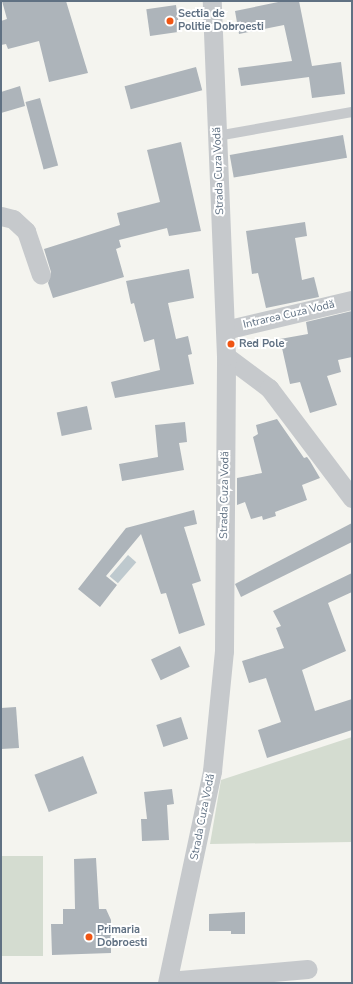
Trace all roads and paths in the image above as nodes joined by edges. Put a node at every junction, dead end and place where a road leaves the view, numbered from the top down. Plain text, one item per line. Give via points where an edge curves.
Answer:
1 (212, 1) edge
2 (352, 112) edge
3 (217, 136) junction
4 (1, 216) edge
5 (41, 275) dead end
6 (352, 300) edge
7 (225, 330) junction
8 (226, 356) junction
9 (352, 498) edge
10 (307, 969) dead end
11 (167, 982) edge

1 - 3 street, Strada Cuza Vodă
2 - 3 lane
3 - 7 street, Strada Cuza Vodă
4 - 5 street via 13,219 26,231
6 - 7 street, Intrarea Cuza Vodă
7 - 8 street, Strada Cuza Vodă
8 - 9 street via 269,388
8 - 11 street, Strada Cuza Vodă via 222,682 212,771
10 - 11 street

